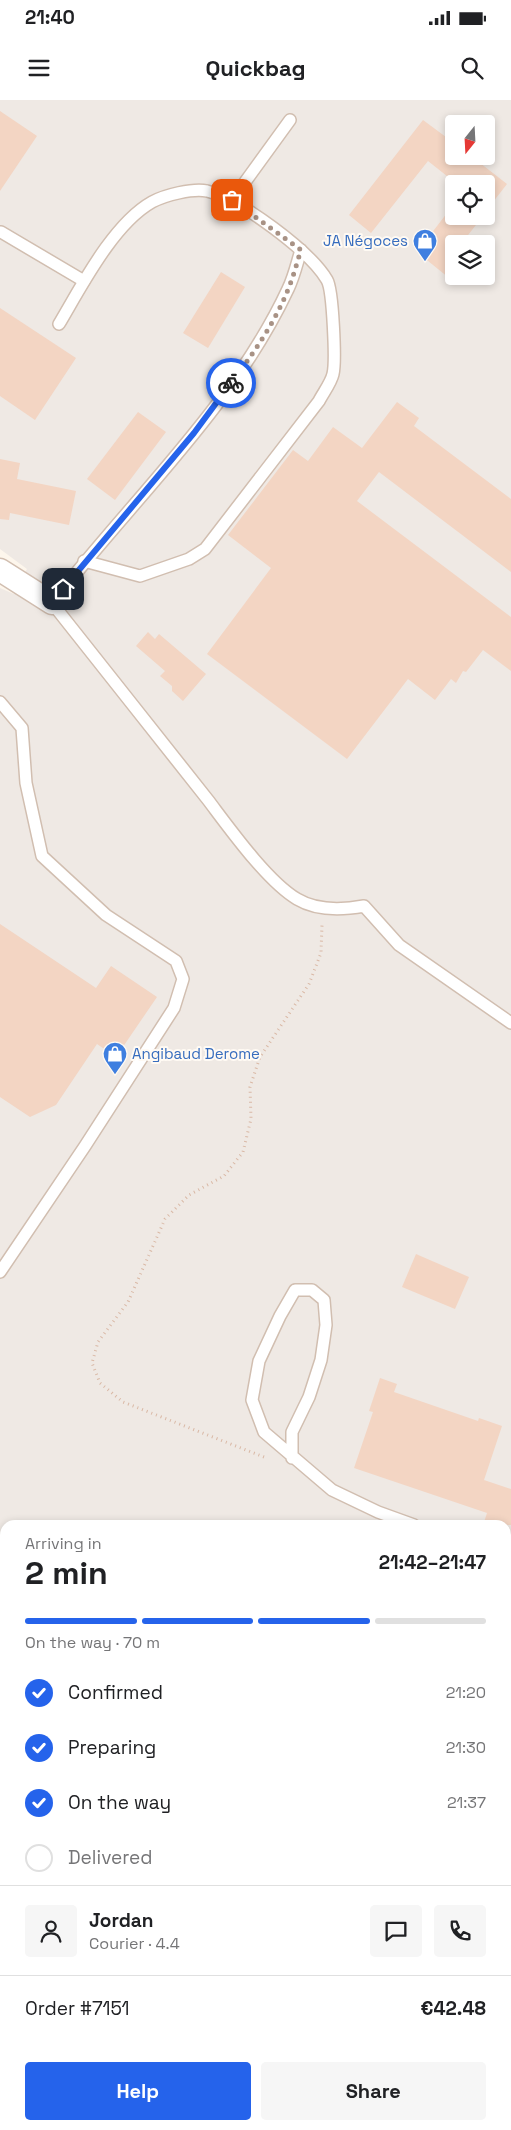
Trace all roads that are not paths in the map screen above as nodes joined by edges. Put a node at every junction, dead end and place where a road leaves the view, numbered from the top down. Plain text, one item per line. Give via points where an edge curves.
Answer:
1 (290, 120) dead end
2 (232, 200) junction
3 (1, 232) edge
4 (301, 250) junction
5 (84, 281) junction
6 (59, 324) dead end
7 (84, 561) junction
8 (0, 570) edge
9 (52, 603) junction
10 (0, 702) edge
11 (511, 1024) edge
12 (0, 1272) edge
13 (292, 1458) junction
14 (400, 1520) edge

1 - 2 lane
2 - 4 lane
2 - 5 lane via 206,191 180,193 154,201 136,212 99,256
3 - 5 lane
4 - 7 lane via 289,288 250,358 194,433
4 - 7 lane via 328,281 333,310 333,375 319,401 205,549 189,559 140,576
5 - 6 lane
7 - 9 lane
8 - 9 street
9 - 11 lane via 275,882 297,899 322,907 341,910 364,906 399,945
10 - 12 lane via 22,728 26,784 42,856 106,914 176,961 183,979 174,1008
13 - 13 lane via 264,1432 252,1400 259,1361 280,1316 295,1290 312,1290 324,1300 326,1325 321,1360 309,1397 292,1432
13 - 14 lane via 332,1490

